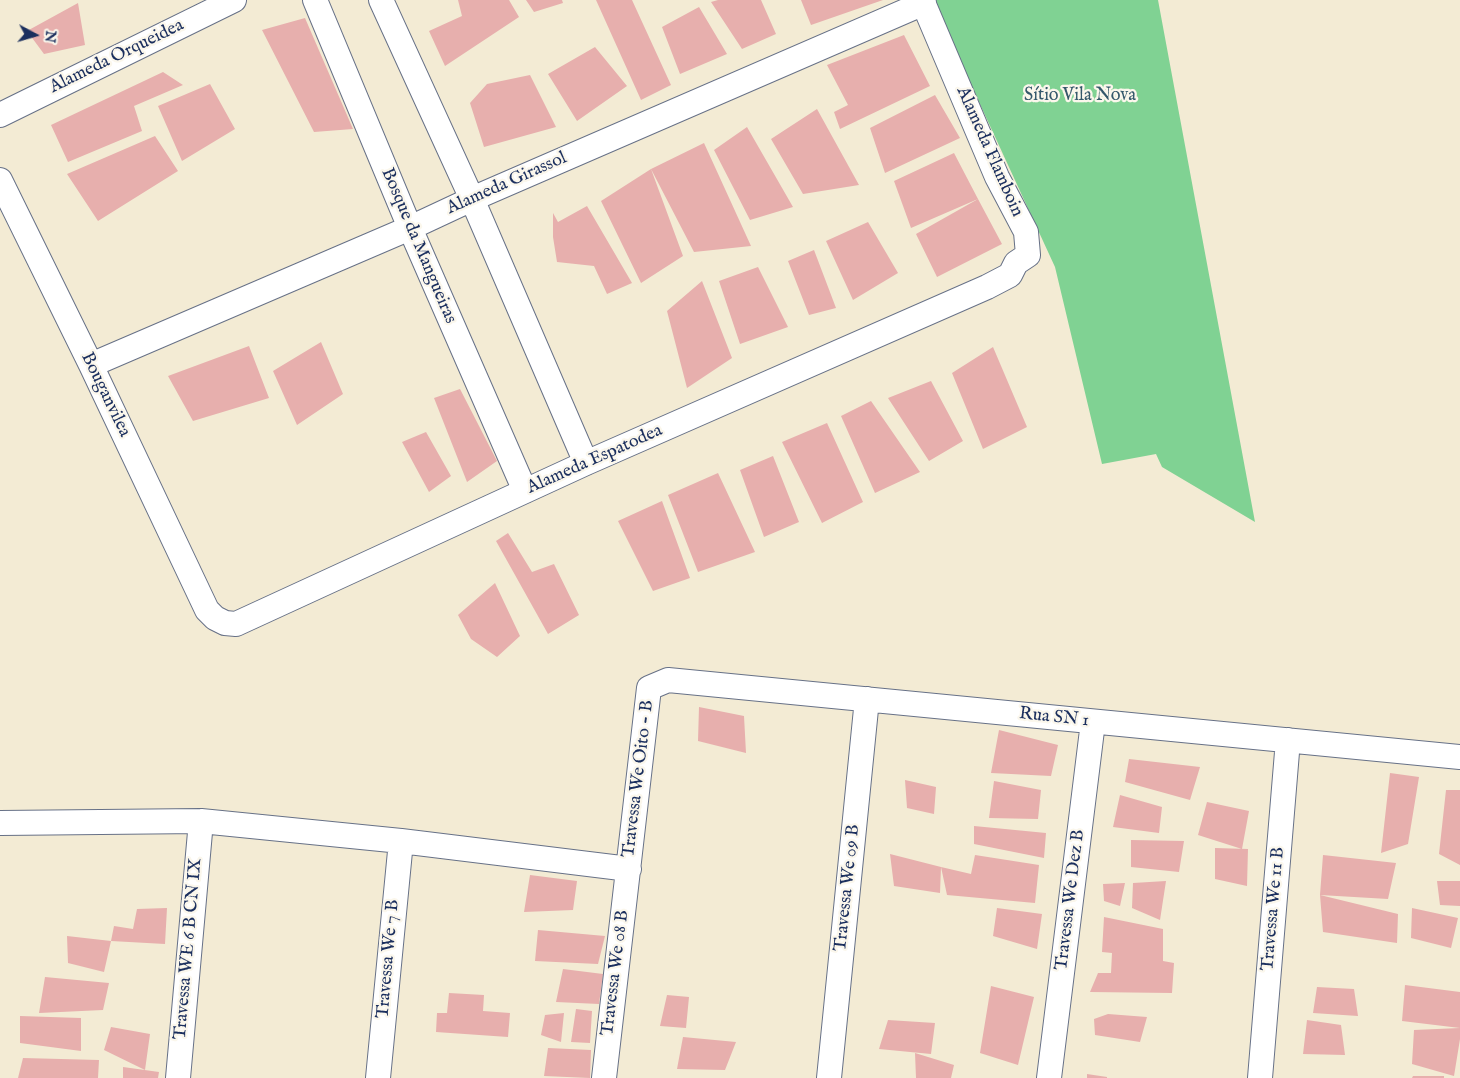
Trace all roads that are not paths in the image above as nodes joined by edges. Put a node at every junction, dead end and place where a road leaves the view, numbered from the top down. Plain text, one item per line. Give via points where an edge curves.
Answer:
1 (234, 0) edge
2 (315, 0) edge
3 (381, 0) edge
4 (923, 1) edge
5 (0, 115) edge
6 (0, 180) edge
7 (472, 199) junction
8 (410, 228) junction
9 (987, 287) joint
10 (91, 365) junction
11 (586, 463) junction
12 (525, 491) junction
13 (207, 610) joint
14 (649, 688) joint
15 (867, 699) junction
16 (1093, 722) junction
17 (1288, 740) junction
18 (1460, 756) edge
19 (201, 820) junction
20 (0, 823) edge
21 (401, 841) junction
22 (629, 869) junction
23 (178, 1078) edge
24 (378, 1078) edge
25 (604, 1078) edge
26 (829, 1078) edge
27 (1050, 1078) edge
28 (1260, 1078) edge

1 - 5 street, Alameda Orqueidea
2 - 8 street, Bosque da Mangueiras
3 - 7 street
4 - 7 street, Alameda Girassol
4 - 9 street, Alameda Flamboin via 997,176 1026,232 1028,255 1016,263 1010,275
6 - 10 street, Bouganvilea
7 - 8 street, Alameda Girassol
7 - 11 street
8 - 10 street, Alameda Girassol
8 - 12 street, Bosque da Mangueiras
9 - 11 street, Alameda Espatodea
10 - 13 street, Bouganvilea
11 - 12 street, Alameda Espatodea
12 - 13 street, Alameda Espatodea via 236,624 225,623
14 - 15 street, Rua SN 1 via 677,680
14 - 22 street, Travessa We Oito - B
15 - 16 street, Rua SN 1
15 - 26 street, Travessa We 09 B
16 - 17 street, Rua SN 1
16 - 27 street, Travessa We Dez B
17 - 18 street, Rua SN 1
17 - 28 street, Travessa We 11 B
19 - 20 street
19 - 21 street
19 - 23 street, Travessa WE 6 B CN IX
21 - 22 street
21 - 24 street, Travessa We 7 B
22 - 25 street, Travessa We 08 B

